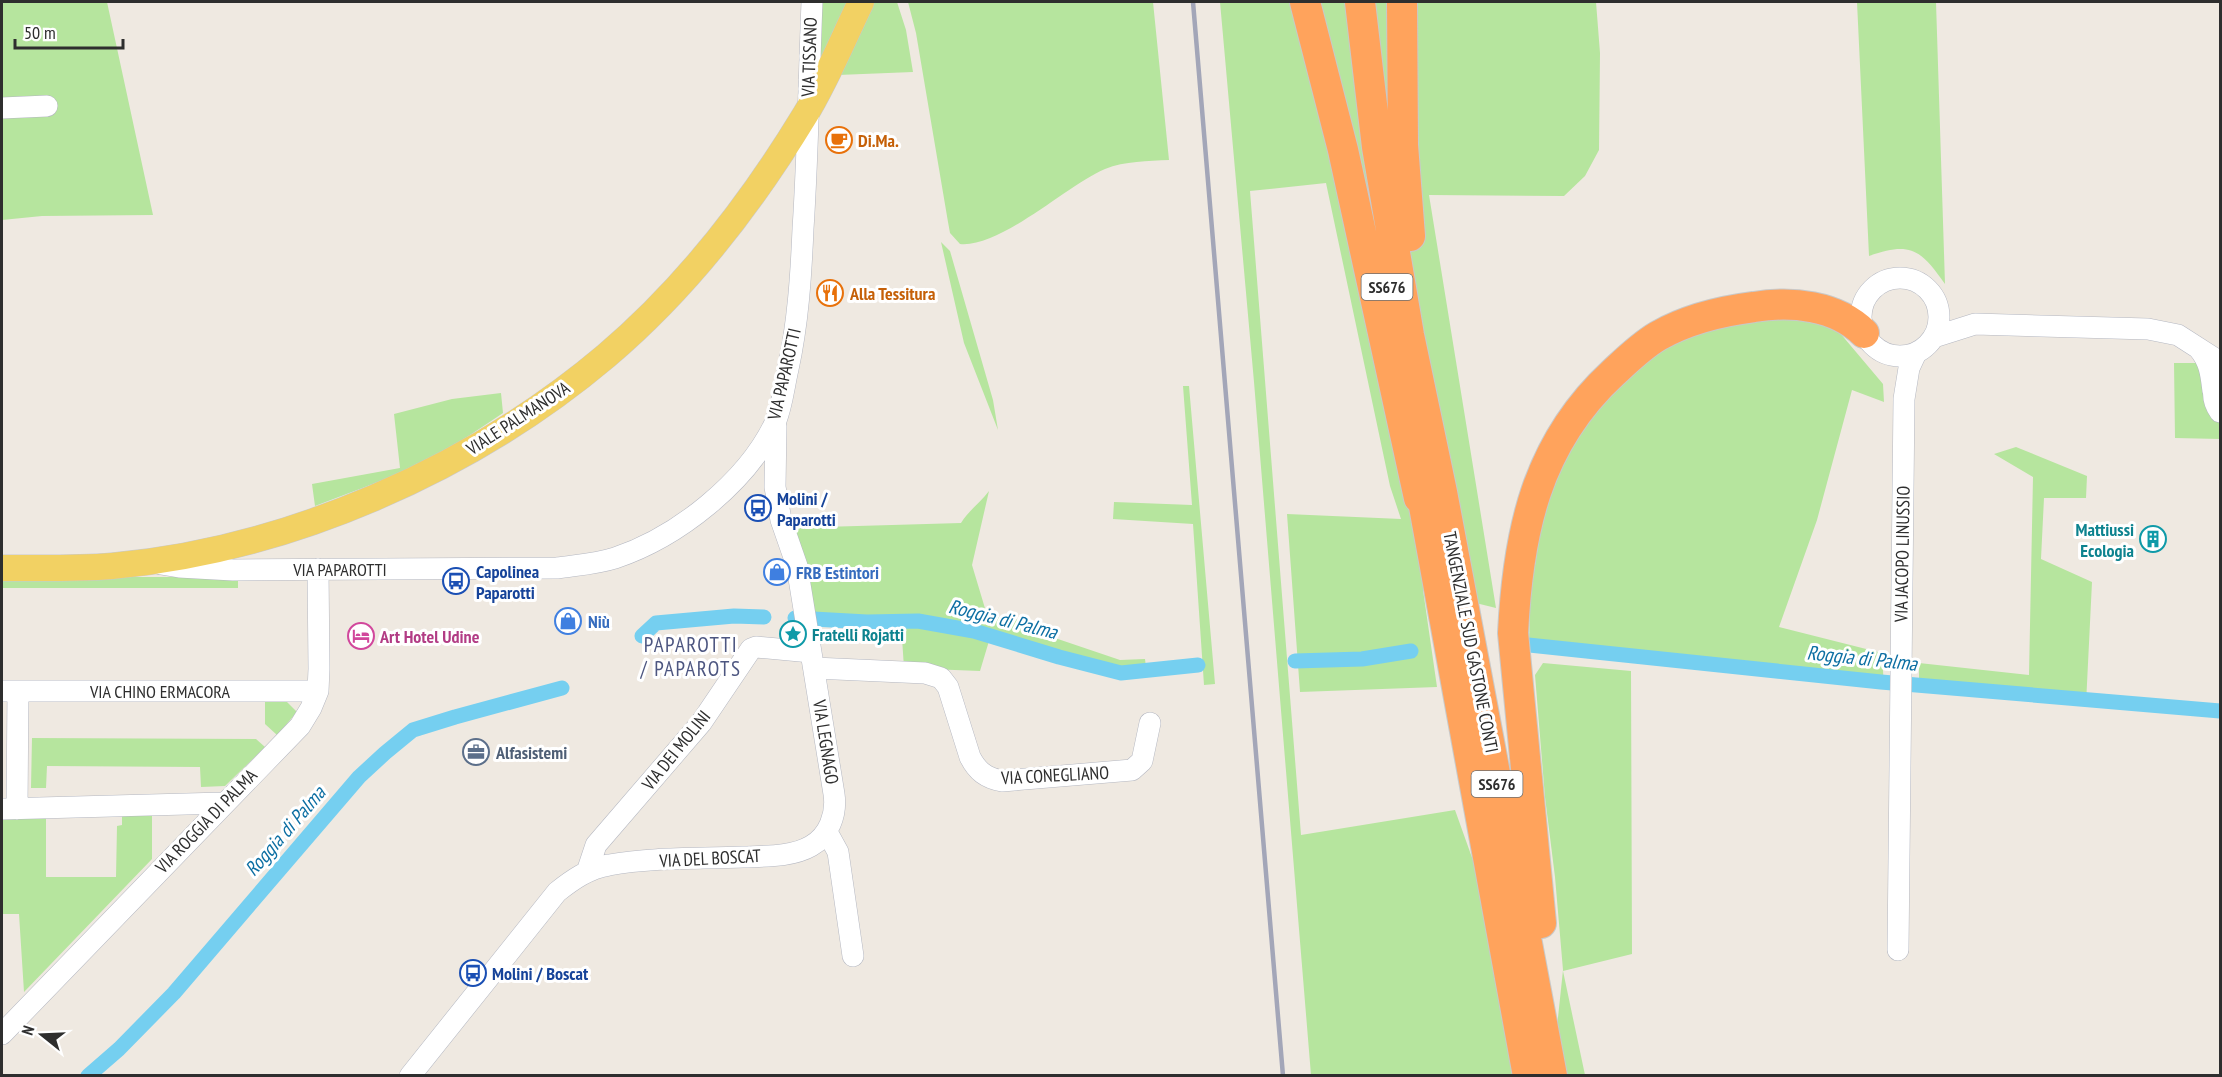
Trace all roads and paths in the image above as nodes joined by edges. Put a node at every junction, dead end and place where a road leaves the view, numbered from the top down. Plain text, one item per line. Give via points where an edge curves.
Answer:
1 (812, 2) edge
2 (861, 2) edge
3 (1305, 2) edge
4 (1347, 2) edge
5 (1360, 2) edge
6 (1402, 2) edge
7 (47, 106) dead end
8 (2, 108) edge
9 (807, 112) junction
10 (1935, 299) junction
11 (1975, 324) junction
12 (1934, 337) junction
13 (1872, 342) junction
14 (2197, 346) junction
15 (1916, 353) junction
16 (2220, 362) edge
17 (2217, 383) edge
18 (1904, 399) junction
19 (2220, 412) edge
20 (777, 420) junction
21 (1442, 492) junction
22 (148, 561) junction
23 (2, 568) edge
24 (318, 569) junction
25 (1435, 571) junction
26 (812, 660) junction
27 (10, 691) edge
28 (318, 691) junction
29 (1150, 723) dead end
30 (223, 804) junction
31 (9, 809) edge
32 (827, 831) junction
33 (587, 872) junction
34 (1898, 950) dead end
35 (853, 956) dead end
36 (2, 1034) edge
37 (410, 1076) edge
38 (1528, 1076) edge
39 (1552, 1076) edge
40 (1557, 1076) edge

1 - 9 street, VIA TISSANO
2 - 9 main road, VIALE PALMANOVA
3 - 25 highway via 1343,150
4 - 25 highway, SS676 via 1364,146
5 - 21 highway, SS676 via 1377,147 1409,334
6 - 21 highway via 1403,144 1414,301
7 - 8 street
9 - 20 street, VIA PAPAROTTI via 798,300
9 - 22 main road, VIALE PALMANOVA via 739,213 674,290 605,356 537,408 440,467 340,512 244,541
10 - 11 street, VIA JACOPO LINUSSIO
10 - 12 street via 1940,312
10 - 13 street, VIA JACOPO LINUSSIO via 1916,280 1903,277 1877,285 1862,307 1861,321
11 - 12 street
11 - 14 street via 2148,329 2178,335
12 - 15 street
13 - 15 street via 1898,356
13 - 18 street, VIA JACOPO LINUSSIO via 1892,368
13 - 40 highway via 1846,318 1823,309 1768,304 1710,316 1659,336 1633,355 1572,417 1553,449 1528,520 1515,591 1514,641
14 - 16 street
14 - 17 street
15 - 18 street, VIA JACOPO LINUSSIO
17 - 19 street via 2214,399
18 - 34 street, VIA JACOPO LINUSSIO
20 - 24 street, VIA PAPAROTTI via 748,466 722,491 682,524 617,557 557,568
20 - 26 street via 775,487 796,566
21 - 39 highway, TANGENZIALE SUD GASTONE CONTI / SS676
22 - 23 main road, VIALE PALMANOVA via 75,568
22 - 24 street, VIA PAPAROTTI via 212,569
24 - 28 street, VIA ROGGIA DI PALMA
25 - 38 highway, TANGENZIALE SUD GASTONE CONTI / SS676
26 - 29 street, VIA CONEGLIANO via 941,678 948,687 975,766 1002,781 1132,770 1142,761
26 - 32 street, VIA LEGNAGO via 835,803
26 - 33 street, VIA DEI MOLINI via 752,649 701,723 596,845
27 - 28 street, VIA CHINO ERMACORA
27 - 31 street
28 - 30 street, VIA ROGGIA DI PALMA via 300,726
30 - 31 street
30 - 36 street, VIA ROGGIA DI PALMA
32 - 33 street, VIA DEL BOSCAT via 812,846 787,853 633,861
32 - 35 street via 838,852
33 - 37 street via 557,892

